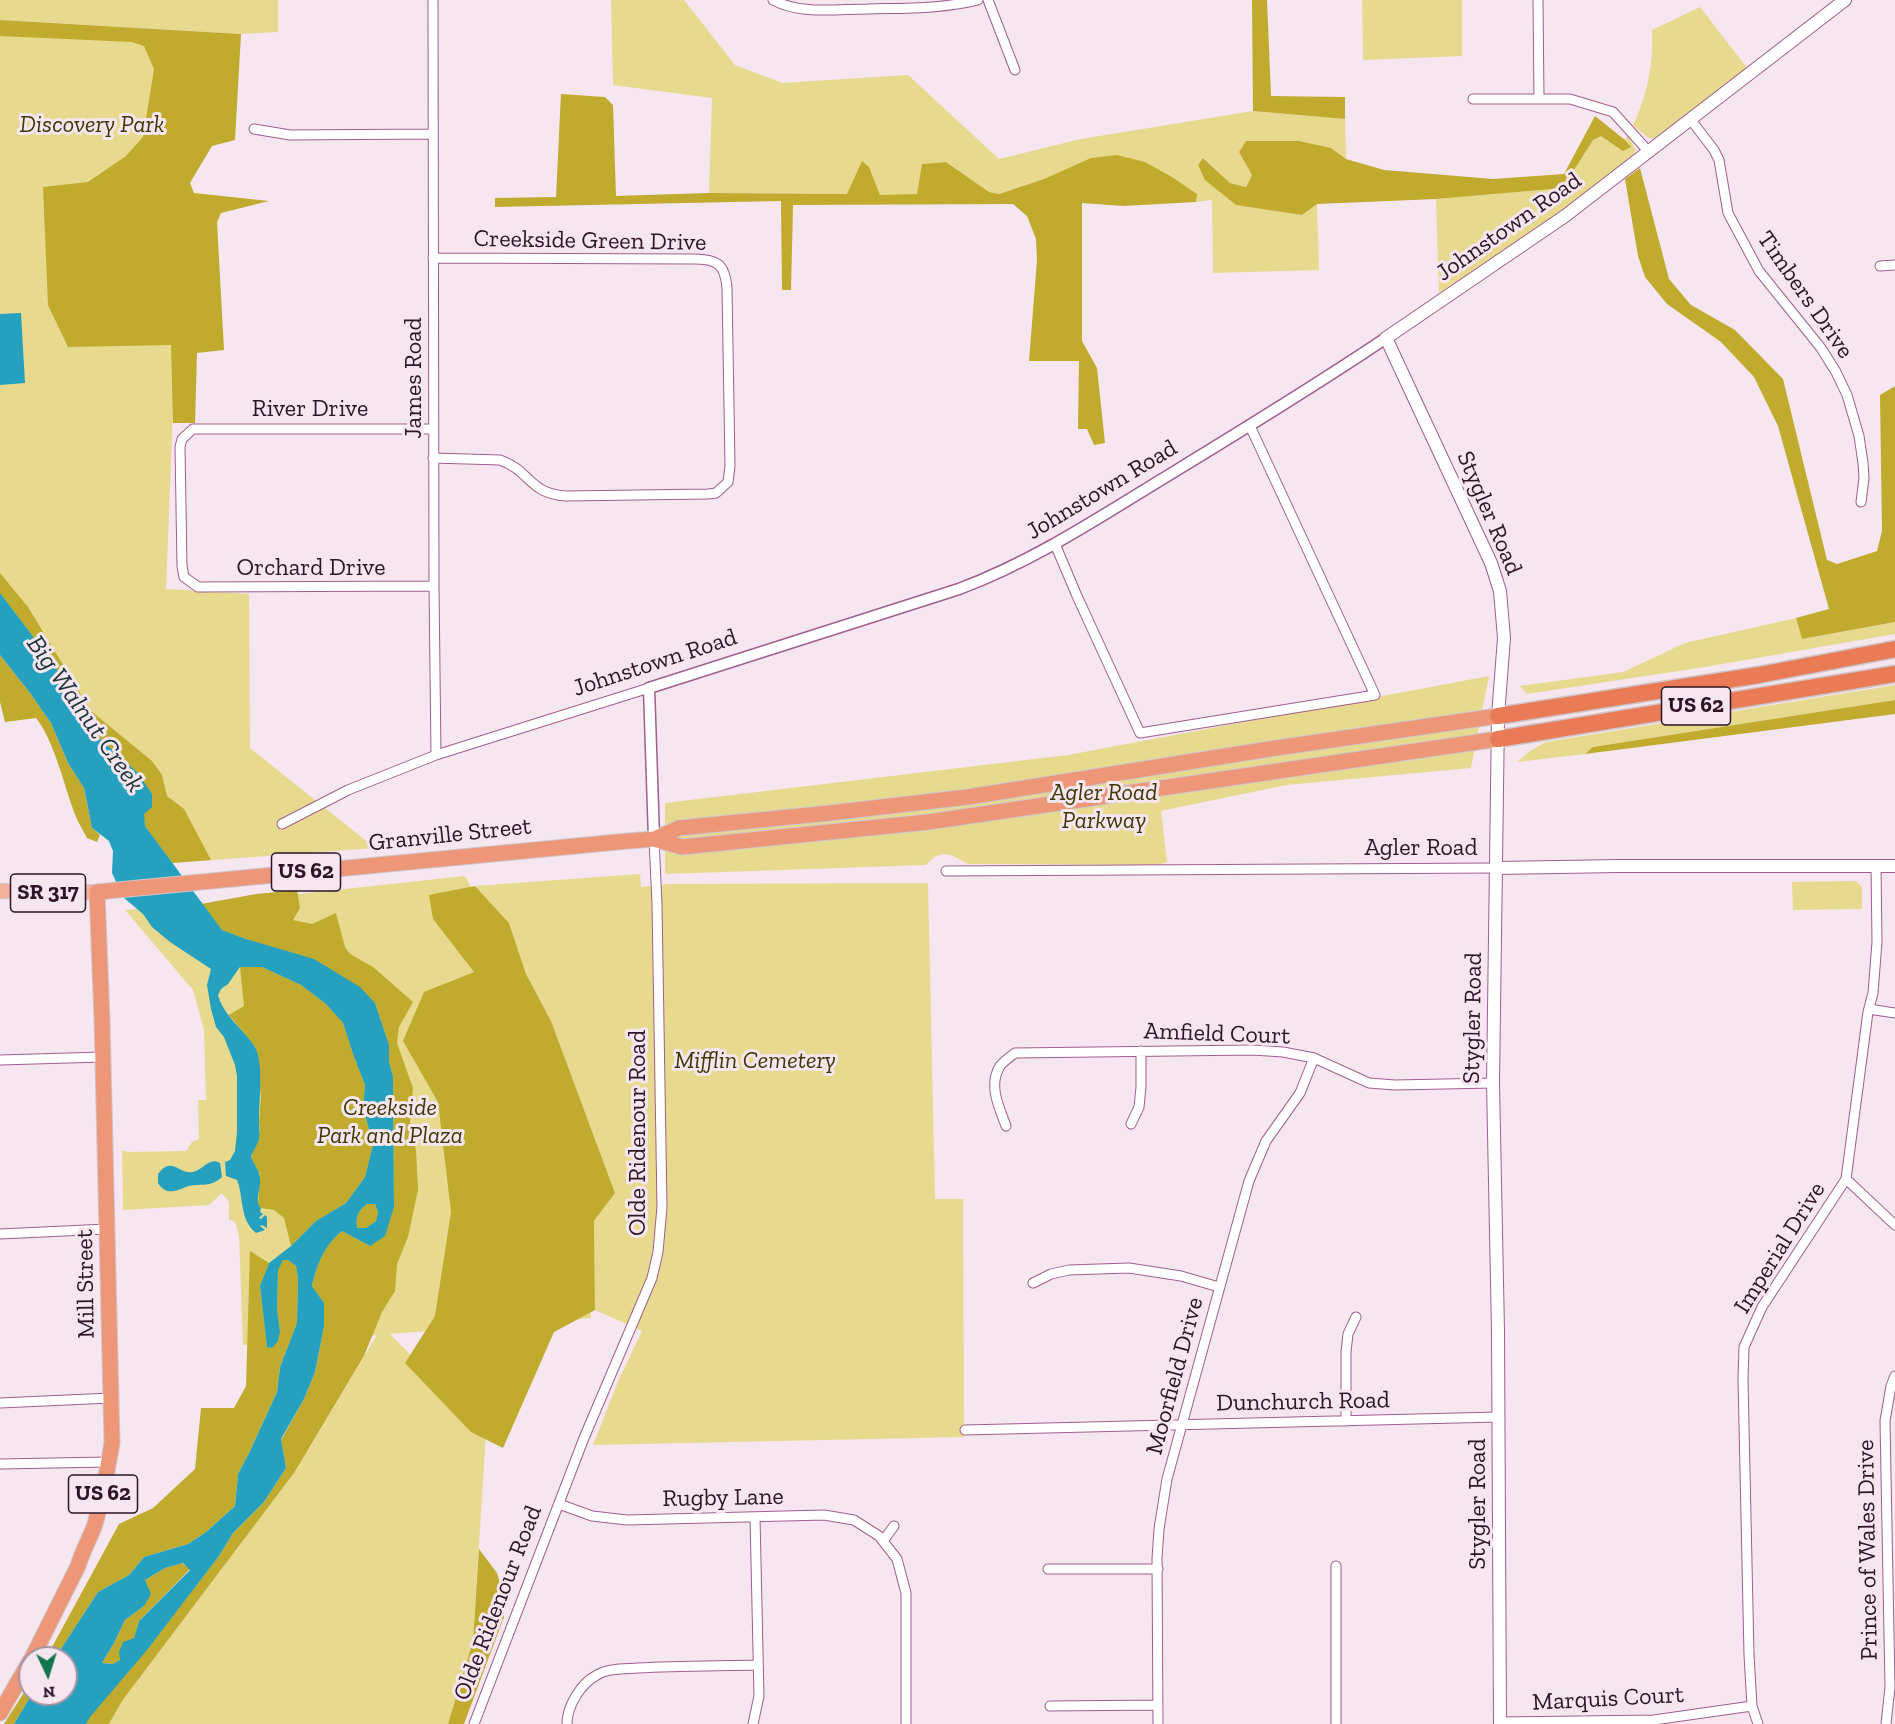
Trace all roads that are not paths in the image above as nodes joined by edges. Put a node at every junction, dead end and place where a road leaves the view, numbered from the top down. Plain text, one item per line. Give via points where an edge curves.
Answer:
1 (433, 0) edge
2 (772, 0) edge
3 (978, 0) edge
4 (988, 0) edge
5 (1538, 0) edge
6 (1845, 0) edge
7 (1015, 70) dead end
8 (1539, 98) junction
9 (1473, 99) dead end
10 (1691, 120) junction
11 (254, 129) dead end
12 (432, 134) junction
13 (1649, 153) junction
14 (433, 258) junction
15 (1895, 265) edge
16 (1880, 266) dead end
17 (1386, 338) junction
18 (1250, 426) junction
19 (433, 429) junction
20 (433, 458) junction
21 (1862, 502) dead end
22 (1055, 544) junction
23 (190, 582) joint
24 (434, 586) junction
25 (1895, 649) edge
26 (1895, 674) edge
27 (649, 688) junction
28 (1498, 716) junction
29 (1498, 739) junction
30 (436, 755) junction
31 (282, 824) dead end
32 (654, 839) junction
33 (1876, 866) junction
34 (1895, 866) edge
35 (1496, 868) junction
36 (946, 871) dead end
37 (0, 891) edge
38 (103, 892) junction
39 (1869, 1009) junction
40 (1895, 1013) edge
41 (1141, 1051) junction
42 (103, 1057) junction
43 (1314, 1058) junction
44 (0, 1060) edge
45 (1493, 1083) junction
46 (1131, 1124) dead end
47 (1006, 1125) dead end
48 (1846, 1179) junction
49 (1895, 1225) edge
50 (107, 1229) junction
51 (0, 1234) edge
52 (1033, 1282) dead end
53 (1219, 1287) junction
54 (1356, 1317) dead end
55 (1895, 1376) edge
56 (111, 1398) junction
57 (0, 1403) edge
58 (1498, 1418) junction
59 (1346, 1421) junction
60 (1181, 1425) junction
61 (965, 1430) dead end
62 (109, 1462) junction
63 (0, 1464) edge
64 (559, 1504) junction
65 (755, 1517) junction
66 (894, 1526) dead end
67 (883, 1541) junction
68 (1336, 1566) dead end
69 (1048, 1569) dead end
70 (1158, 1569) junction
71 (38, 1646) edge
72 (758, 1665) junction
73 (18, 1682) edge
74 (1158, 1705) junction
75 (1050, 1706) dead end
76 (1752, 1706) junction
77 (0, 1713) edge
78 (1500, 1723) edge
79 (474, 1724) edge
80 (567, 1724) edge
81 (753, 1724) edge
82 (906, 1724) edge
83 (1158, 1724) edge
84 (1336, 1724) edge
85 (1758, 1724) edge
86 (1886, 1724) edge

1 - 12 street, James Road
2 - 3 street via 813,10 919,8
4 - 7 street
5 - 8 street
6 - 10 main road, Johnstown Road
8 - 9 street
8 - 13 street via 1570,99 1613,112
10 - 13 main road, Johnstown Road
10 - 21 street, Timbers Drive via 1719,160 1728,213 1759,271 1821,348 1847,395 1863,463
11 - 12 street via 290,135
12 - 14 street, James Road
13 - 17 main road, Johnstown Road via 1565,216
14 - 19 street, James Road
14 - 20 street, Creekside Green Drive via 715,262 723,268 727,288 730,466 728,482 708,494 566,496 539,489 520,470 500,460
15 - 16 street
17 - 18 street, Johnstown Road
17 - 28 main road, Stygler Road via 1491,563 1500,591 1504,638
18 - 22 street, Johnstown Road
18 - 22 street via 1375,695 1140,733
19 - 20 street, James Road
19 - 23 street, River Drive via 188,432 180,447 181,532 182,566 184,577
20 - 24 street, James Road
22 - 27 street, Johnstown Road via 959,589
23 - 24 street, Orchard Drive via 198,587 216,588
24 - 30 street, James Road
25 - 28 highway, US 62 via 1759,675
26 - 29 highway, US 62
27 - 30 street, Johnstown Road
27 - 32 street, Olde Ridenour Road
28 - 29 main road, Stygler Road
28 - 32 highway, US 62 via 968,797 679,828
29 - 32 highway, US 62 via 928,822 682,847
29 - 35 main road, Stygler Road
30 - 31 street, Johnstown Road via 348,790
32 - 38 highway, Granville Street / US 62
32 - 64 street, Olde Ridenour Road via 662,1207 658,1252 645,1296
33 - 34 main road, Agler Road
33 - 35 main road, Agler Road
33 - 39 street, Imperial Drive via 1877,942
35 - 36 street, Agler Road
35 - 45 main road, Stygler Road
37 - 38 main road, Granville Street / SR 317
38 - 42 highway, Mill Street / US 62
39 - 40 street
39 - 48 street, Imperial Drive
41 - 43 street, Amfield Court via 1253,1050
41 - 46 street via 1139,1107
41 - 47 street, Amfield Court via 1015,1053 1001,1066 994,1082
42 - 44 street
42 - 50 highway, Mill Street / US 62
43 - 45 street, Amfield Court via 1382,1085
43 - 53 street, Moorfield Drive via 1300,1093 1266,1141 1249,1180
45 - 58 main road, Stygler Road
48 - 49 street
48 - 76 street, Imperial Drive via 1761,1307 1744,1347
50 - 51 street
50 - 56 highway, Mill Street / US 62
52 - 53 street via 1069,1269 1129,1268
53 - 60 street, Moorfield Drive
54 - 59 street via 1347,1334
55 - 86 street, Prince of Wales Drive via 1885,1421 1890,1676
56 - 57 street
56 - 62 highway, Mill Street / US 62
58 - 59 street, Dunchurch Road
58 - 78 main road, Stygler Road
59 - 60 street, Dunchurch Road
60 - 61 street, Dunchurch Road
60 - 70 street, Moorfield Drive via 1159,1529
62 - 63 street
62 - 71 highway, Mill Street / US 62 via 93,1530
64 - 65 street, Rugby Lane via 592,1516 627,1520
64 - 79 street, Olde Ridenour Road
65 - 67 street, Rugby Lane via 824,1515 854,1520
65 - 72 street
66 - 67 street
67 - 82 street, Rugby Lane via 897,1559 906,1593
68 - 84 street
69 - 70 street
70 - 74 street, Moorfield Drive
72 - 80 street via 646,1668 599,1674 584,1685 574,1700
72 - 81 street via 759,1696
73 - 77 highway, Mill Street / US 62
74 - 75 street
74 - 83 street, Moorfield Drive
76 - 78 street, Marquis Court via 1654,1720
76 - 85 street, Imperial Drive

